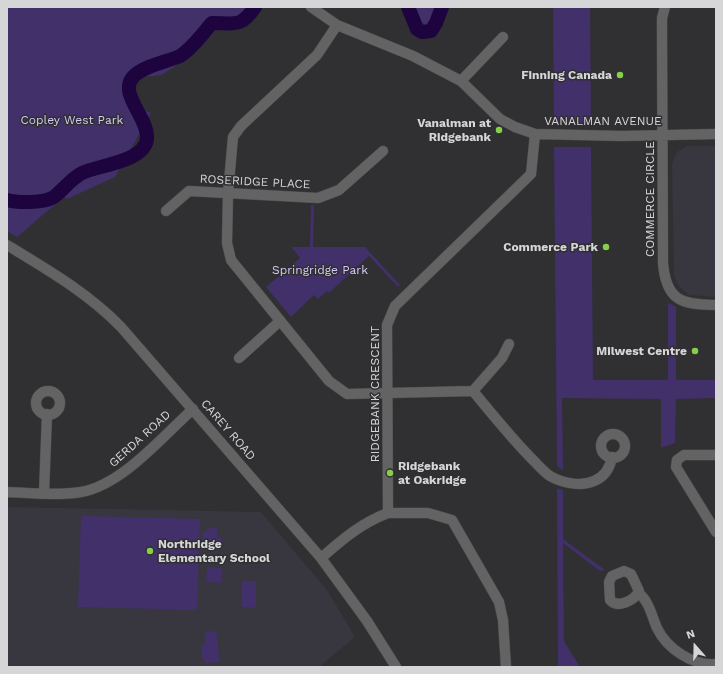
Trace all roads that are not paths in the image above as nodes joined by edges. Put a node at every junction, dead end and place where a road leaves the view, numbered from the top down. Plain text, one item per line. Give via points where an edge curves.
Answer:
1 (311, 7) edge
2 (665, 7) edge
3 (337, 25) junction
4 (503, 37) dead end
5 (462, 81) junction
6 (535, 134) junction
7 (663, 134) junction
8 (716, 134) edge
9 (382, 151) dead end
10 (228, 193) junction
11 (166, 211) dead end
12 (7, 245) edge
13 (716, 305) edge
14 (280, 321) junction
15 (509, 344) dead end
16 (239, 358) dead end
17 (473, 392) junction
18 (387, 393) junction
19 (193, 409) junction
20 (47, 414) dead end
21 (716, 455) edge
22 (612, 457) dead end
23 (7, 492) edge
24 (44, 493) junction
25 (388, 513) junction
26 (716, 532) edge
27 (321, 558) junction
28 (638, 593) dead end
29 (710, 665) edge
30 (396, 667) edge
31 (506, 667) edge

1 - 3 street, VANALMAN AVENUE
2 - 7 street, COMMERCE CIRCLE via 662,18
3 - 5 street, VANALMAN AVENUE via 413,56
3 - 10 street via 317,55 241,126 233,137
4 - 5 street
5 - 6 street, VANALMAN AVENUE via 500,119
6 - 7 street, VANALMAN AVENUE
6 - 18 street, RIDGEBANK CRESCENT via 531,174 395,306 387,325
7 - 8 street, VANALMAN AVENUE
7 - 13 street, COMMERCE CIRCLE via 664,280 668,289 681,300 691,304
9 - 10 street, ROSERIDGE PLACE via 339,190 318,198
10 - 11 street, ROSERIDGE PLACE via 189,191
10 - 14 street via 227,243 231,260
12 - 19 street, CAREY ROAD via 94,301 121,327
14 - 16 street
14 - 18 street via 329,381 347,394
15 - 17 street via 502,358
17 - 18 street
17 - 22 street via 524,451 549,475 570,483 591,483 605,473
18 - 25 street, RIDGEBANK CRESCENT
19 - 24 street, GERDA ROAD via 115,479 93,490
19 - 27 street, CAREY ROAD
20 - 24 street
21 - 26 street via 684,455 677,460 676,467
23 - 24 street, GERDA ROAD
25 - 27 street via 353,530
25 - 31 street via 428,513 452,520 499,602 503,620
27 - 30 street, CAREY ROAD via 367,621
28 - 29 street via 644,597 658,630 671,647 682,655

